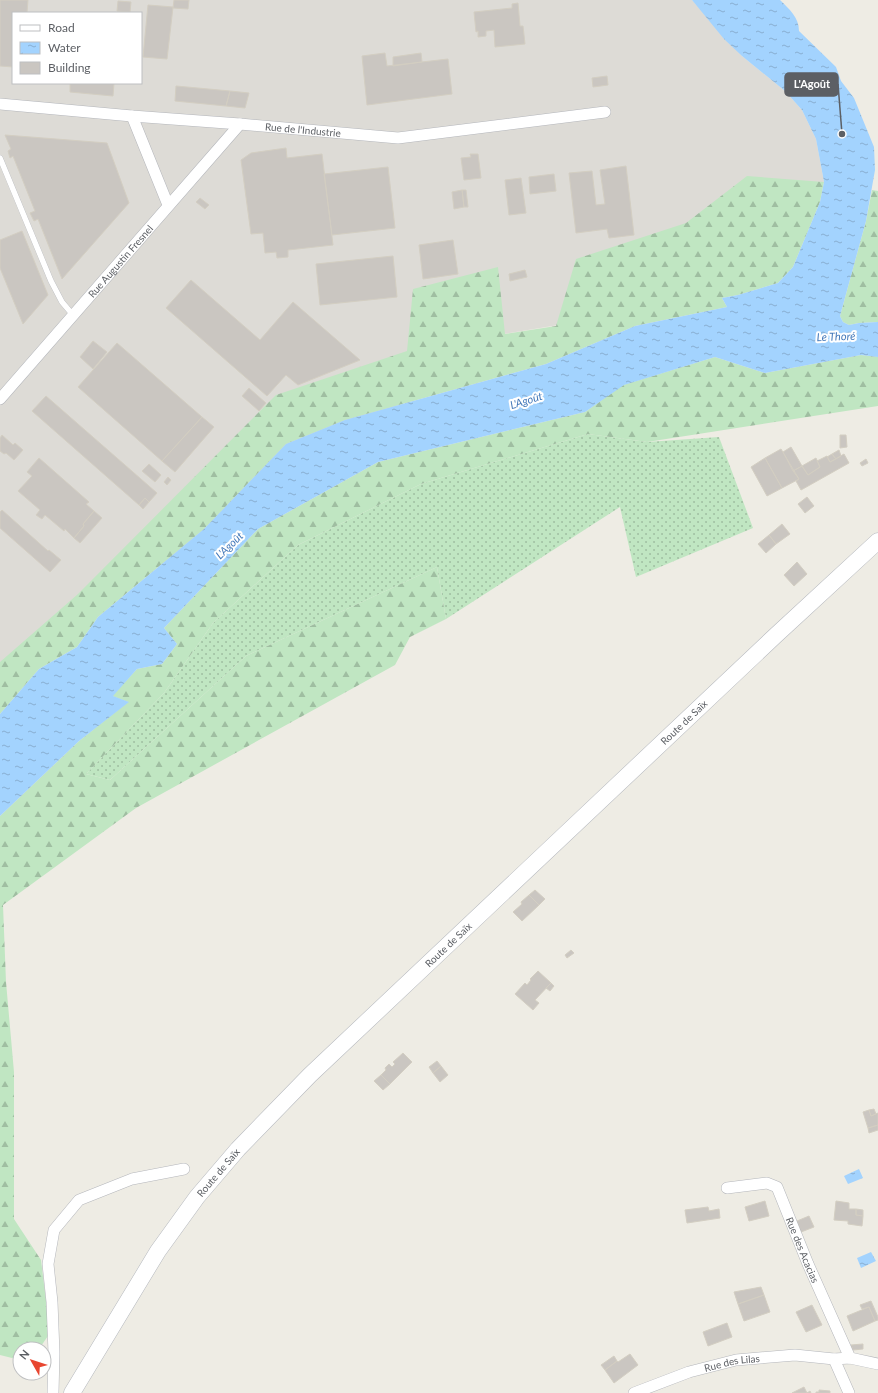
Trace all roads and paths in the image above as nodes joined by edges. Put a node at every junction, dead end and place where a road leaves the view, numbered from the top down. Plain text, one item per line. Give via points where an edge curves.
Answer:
1 (0, 104) edge
2 (605, 112) dead end
3 (132, 116) junction
4 (240, 124) junction
5 (0, 158) edge
6 (168, 205) junction
7 (73, 315) junction
8 (0, 399) edge
9 (878, 541) edge
10 (184, 1169) dead end
11 (727, 1188) dead end
12 (850, 1358) junction
13 (834, 1359) junction
14 (878, 1364) edge
15 (53, 1393) edge
16 (72, 1393) edge
17 (634, 1393) edge
18 (849, 1393) edge

1 - 3 street, Rue de l'Industrie
2 - 4 street, Rue de l'Industrie via 398,138
3 - 4 street, Rue de l'Industrie
3 - 6 street
4 - 6 street, Rue Augustin Fresnel
5 - 7 lane via 51,281 62,302
6 - 7 street, Rue Augustin Fresnel
7 - 8 street, Rue Augustin Fresnel
9 - 16 street, Route de Saïx via 310,1075 238,1149 158,1251
10 - 15 street via 132,1179 79,1200 54,1230 48,1264 54,1353
11 - 12 street, Rue des Acacias via 767,1183 777,1187
12 - 13 street, Rue des Lilas
12 - 14 street, Rue des Lilas
13 - 17 street, Rue des Lilas via 795,1355 736,1360 689,1372
13 - 18 street

